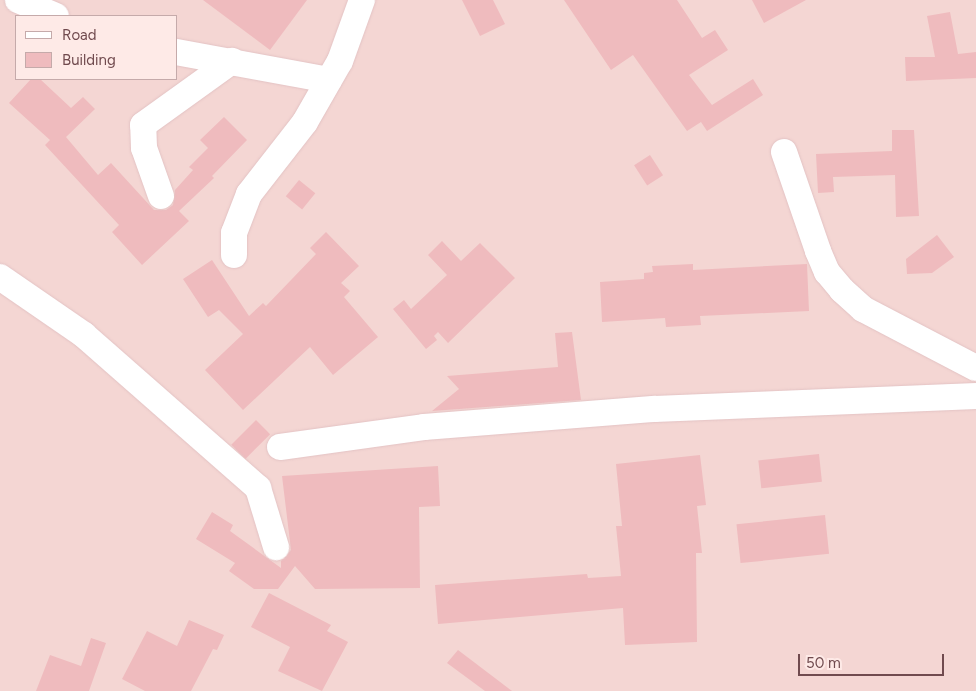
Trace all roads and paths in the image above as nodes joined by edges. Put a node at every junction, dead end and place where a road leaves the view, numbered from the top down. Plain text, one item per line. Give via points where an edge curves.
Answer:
1 (18, 0) edge
2 (362, 0) edge
3 (54, 15) edge
4 (178, 52) edge
5 (232, 61) junction
6 (328, 80) junction
7 (784, 152) dead end
8 (161, 196) dead end
9 (234, 255) dead end
10 (0, 277) edge
11 (976, 368) edge
12 (976, 396) edge
13 (280, 447) dead end
14 (276, 547) dead end

1 - 3 street
2 - 6 street via 340,61
4 - 5 street
5 - 6 street via 282,74
5 - 8 street via 143,124 144,148
6 - 9 street via 305,122 249,194 234,233
7 - 11 street via 818,252 842,290 863,309
10 - 14 street via 84,335 258,488
12 - 13 street via 655,409 424,427

